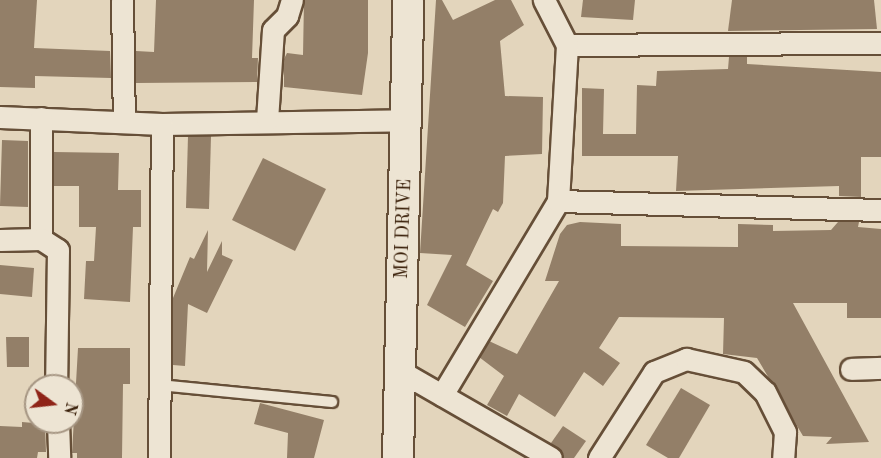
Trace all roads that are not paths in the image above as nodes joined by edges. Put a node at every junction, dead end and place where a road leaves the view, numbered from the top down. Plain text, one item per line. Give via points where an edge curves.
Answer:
1 (122, 0) edge
2 (292, 0) edge
3 (408, 0) edge
4 (544, 0) edge
5 (881, 43) edge
6 (567, 45) junction
7 (0, 117) edge
8 (41, 118) junction
9 (267, 120) junction
10 (407, 120) junction
11 (124, 122) junction
12 (162, 124) junction
13 (558, 201) junction
14 (881, 210) edge
15 (41, 239) junction
16 (0, 240) edge
17 (881, 368) edge
18 (851, 369) dead end
19 (400, 371) junction
20 (56, 374) edge
21 (159, 385) junction
22 (442, 395) junction
23 (332, 402) dead end
24 (58, 434) edge
25 (59, 458) edge
26 (159, 458) edge
27 (398, 458) edge
28 (550, 458) edge
29 (599, 458) edge
30 (783, 458) edge

1 - 11 street
2 - 9 street via 287,16 273,30
3 - 10 street, MOI DRIVE
4 - 6 street
5 - 6 street
6 - 13 street
7 - 8 street
8 - 11 street
8 - 15 street
9 - 10 street
9 - 12 street
10 - 19 street, MOI DRIVE
11 - 12 street
12 - 21 street
13 - 14 street
13 - 22 street
15 - 16 street
15 - 20 street via 58,250 61,263
17 - 18 street
19 - 22 street
19 - 27 street, MOI DRIVE
21 - 23 lane
21 - 26 street
22 - 28 street
24 - 25 street
29 - 30 street via 654,372 686,358 744,372 765,392 785,432

